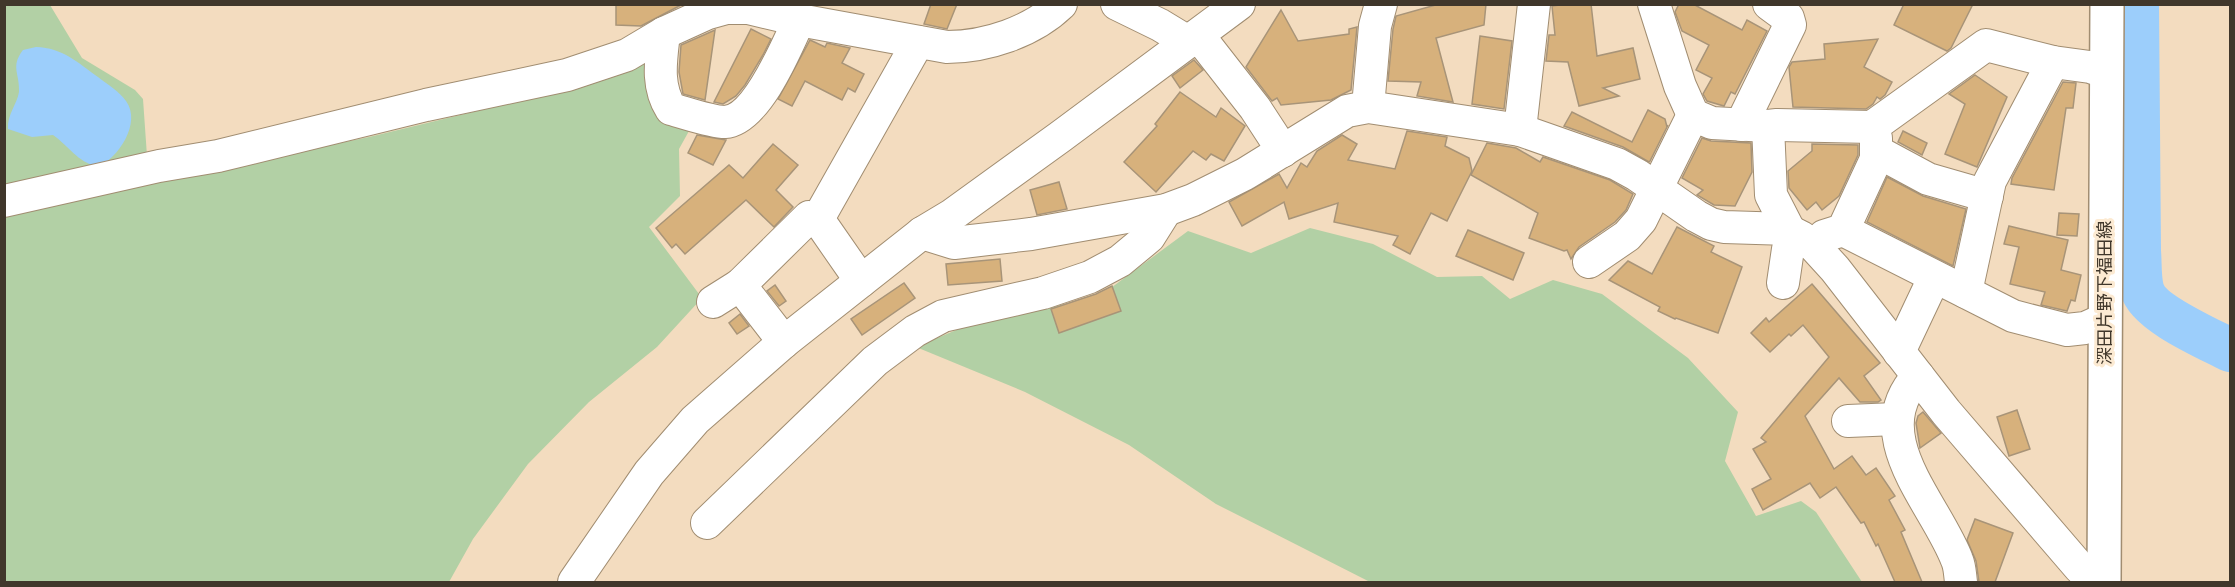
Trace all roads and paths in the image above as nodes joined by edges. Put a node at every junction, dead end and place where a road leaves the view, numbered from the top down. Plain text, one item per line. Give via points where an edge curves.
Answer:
1 (1061, 4) edge
2 (1117, 4) edge
3 (1239, 4) edge
4 (1381, 4) edge
5 (1534, 4) edge
6 (1654, 4) edge
7 (1769, 4) edge
8 (2107, 4) edge
9 (799, 20) junction
10 (664, 33) junction
11 (1193, 39) junction
12 (918, 42) junction
13 (2053, 62) junction
14 (2106, 72) junction
15 (1368, 107) junction
16 (1693, 115) junction
17 (1755, 126) junction
18 (1520, 130) junction
19 (1874, 139) junction
20 (1283, 151) junction
21 (1656, 190) junction
22 (1987, 196) junction
23 (4, 201) edge
24 (1166, 210) junction
25 (818, 219) junction
26 (1843, 230) junction
27 (922, 233) junction
28 (1798, 236) junction
29 (1589, 262) dead end
30 (1934, 278) junction
31 (861, 281) junction
32 (1783, 283) dead end
33 (740, 285) junction
34 (1966, 292) junction
35 (713, 302) dead end
36 (2105, 319) junction
37 (784, 342) junction
38 (1899, 352) junction
39 (1918, 376) junction
40 (1896, 419) junction
41 (1848, 421) dead end
42 (707, 523) dead end
43 (573, 582) edge
44 (1961, 582) edge
45 (2104, 582) edge

1 - 12 street via 1032,25 997,40 970,47
2 - 11 street
3 - 11 street
4 - 15 street via 1375,26
5 - 18 street
6 - 16 street
7 - 17 street via 1788,18 1790,26
8 - 14 main road, 深田片野下福田線
9 - 10 street via 748,8 726,8
9 - 10 street via 772,77 756,99 738,119 724,122 671,110 660,77
9 - 12 street
10 - 23 street via 627,55 567,75
11 - 20 street via 1255,108
11 - 27 street
12 - 25 street
13 - 14 street
13 - 19 street via 1986,45
13 - 22 street via 1990,181
14 - 36 main road, 深田片野下福田線
15 - 18 street
15 - 20 street via 1347,111
16 - 17 street via 1712,123
16 - 21 street
17 - 19 street via 1777,124
17 - 28 street via 1772,195
18 - 21 street via 1617,164
19 - 22 street via 1929,179
19 - 26 street via 1876,159
20 - 24 street via 1245,174
21 - 28 street via 1711,224 1724,228 1785,229
21 - 29 street via 1627,236
22 - 34 street
24 - 27 street via 954,243
24 - 42 street via 1149,237 1120,261 1090,277 1043,293 943,316 915,331 875,361
25 - 31 street
25 - 33 street via 809,217
26 - 28 street
26 - 30 street
27 - 31 street
28 - 32 street via 1788,249
28 - 38 street via 1814,246 1835,269
30 - 34 street
30 - 38 street
31 - 37 street
33 - 35 street
33 - 37 street
34 - 36 street via 2013,316 2067,330 2085,328
36 - 45 main road, 深田片野下福田線
37 - 43 street via 695,420 649,474
38 - 39 street
39 - 40 street via 1899,404
39 - 45 street via 2080,568
40 - 41 street
40 - 44 street via 1899,443 1926,503 1947,536

